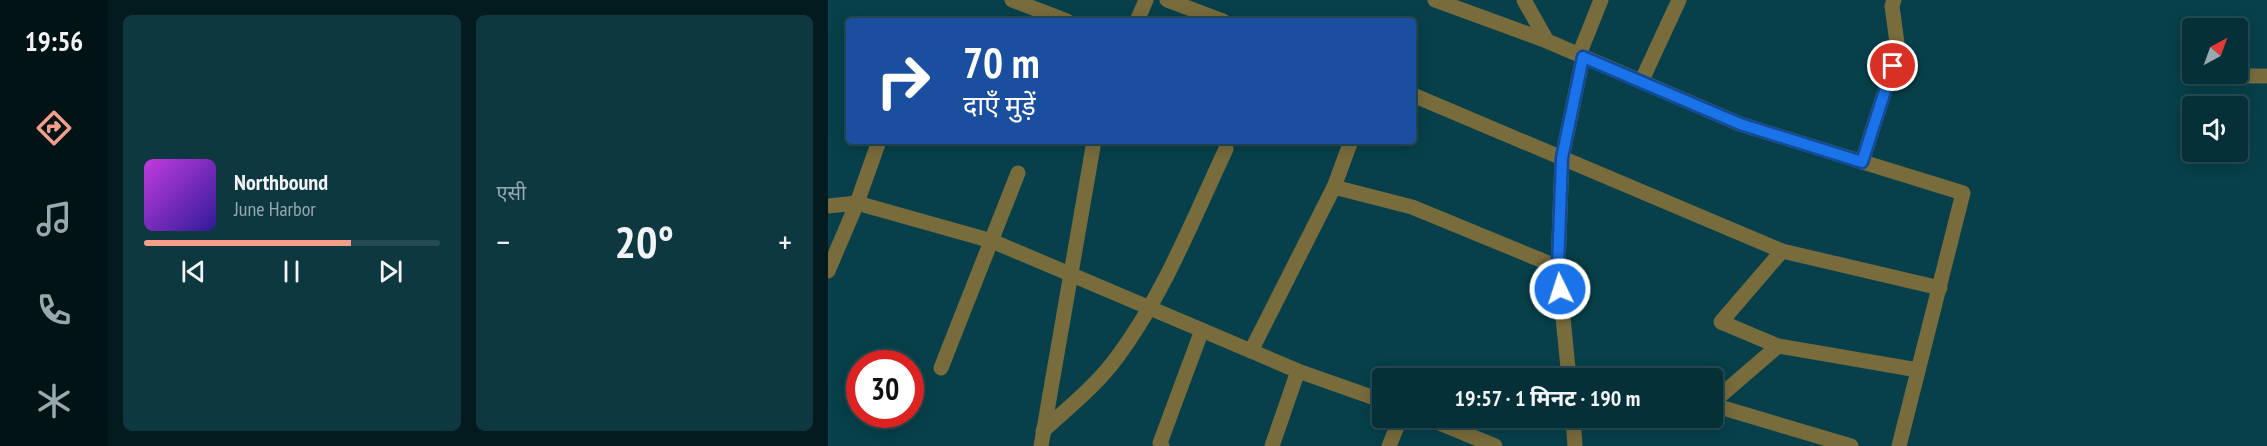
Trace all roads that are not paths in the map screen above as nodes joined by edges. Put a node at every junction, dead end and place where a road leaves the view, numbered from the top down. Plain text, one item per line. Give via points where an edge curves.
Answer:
1 (1012, 0) edge
2 (1146, 0) edge
3 (1167, 0) edge
4 (1435, 0) edge
5 (1524, 0) edge
6 (1601, 0) edge
7 (1679, 0) edge
8 (1894, 0) edge
9 (1059, 18) edge
10 (1138, 18) edge
11 (1215, 18) edge
12 (1547, 41) junction
13 (1581, 56) junction
14 (2248, 76) edge
15 (2267, 76) edge
16 (1641, 82) junction
17 (1416, 96) edge
18 (878, 144) edge
19 (1093, 144) edge
20 (1350, 144) edge
21 (1226, 149) dead end
22 (1562, 158) junction
23 (1862, 162) junction
24 (1018, 173) dead end
25 (1334, 186) junction
26 (857, 203) junction
27 (828, 206) edge
28 (992, 241) junction
29 (1782, 251) junction
30 (1558, 267) junction
31 (828, 271) edge
32 (1070, 273) junction
33 (1940, 288) junction
34 (1150, 308) junction
35 (1202, 330) junction
36 (1778, 346) junction
37 (1251, 351) junction
38 (941, 368) dead end
39 (1568, 368) edge
40 (1918, 370) junction
41 (1298, 371) junction
42 (1723, 394) edge
43 (1372, 397) edge
44 (1723, 406) edge
45 (1396, 428) edge
46 (1452, 428) edge
47 (1574, 428) edge
48 (1042, 438) edge
49 (1162, 446) edge
50 (1272, 446) edge
51 (1389, 446) edge
52 (1496, 446) edge
53 (1575, 446) edge
54 (1851, 446) edge
55 (1899, 446) edge

1 - 9 street
2 - 10 street
3 - 11 street
4 - 12 street
5 - 12 street
6 - 13 street
7 - 16 street
8 - 23 street via 1898,50
12 - 13 street
13 - 16 street
13 - 22 street
14 - 15 street
16 - 23 street via 1740,124
17 - 22 street
18 - 26 street
19 - 32 street
20 - 25 street
21 - 34 street
22 - 29 street
22 - 30 street
23 - 33 street via 1963,194
24 - 28 street
25 - 30 street via 1412,207
25 - 37 street
26 - 27 street
26 - 28 street
26 - 31 street
28 - 32 street
28 - 38 street
29 - 33 street
29 - 36 street via 1721,322
30 - 39 street
32 - 34 street
32 - 48 street
33 - 40 street
34 - 35 street
34 - 48 street via 1117,357
35 - 37 street
35 - 49 street
36 - 40 street
36 - 42 street
37 - 41 street
40 - 55 street
41 - 43 street
41 - 50 street
44 - 54 street
45 - 51 street
46 - 52 street
47 - 53 street

